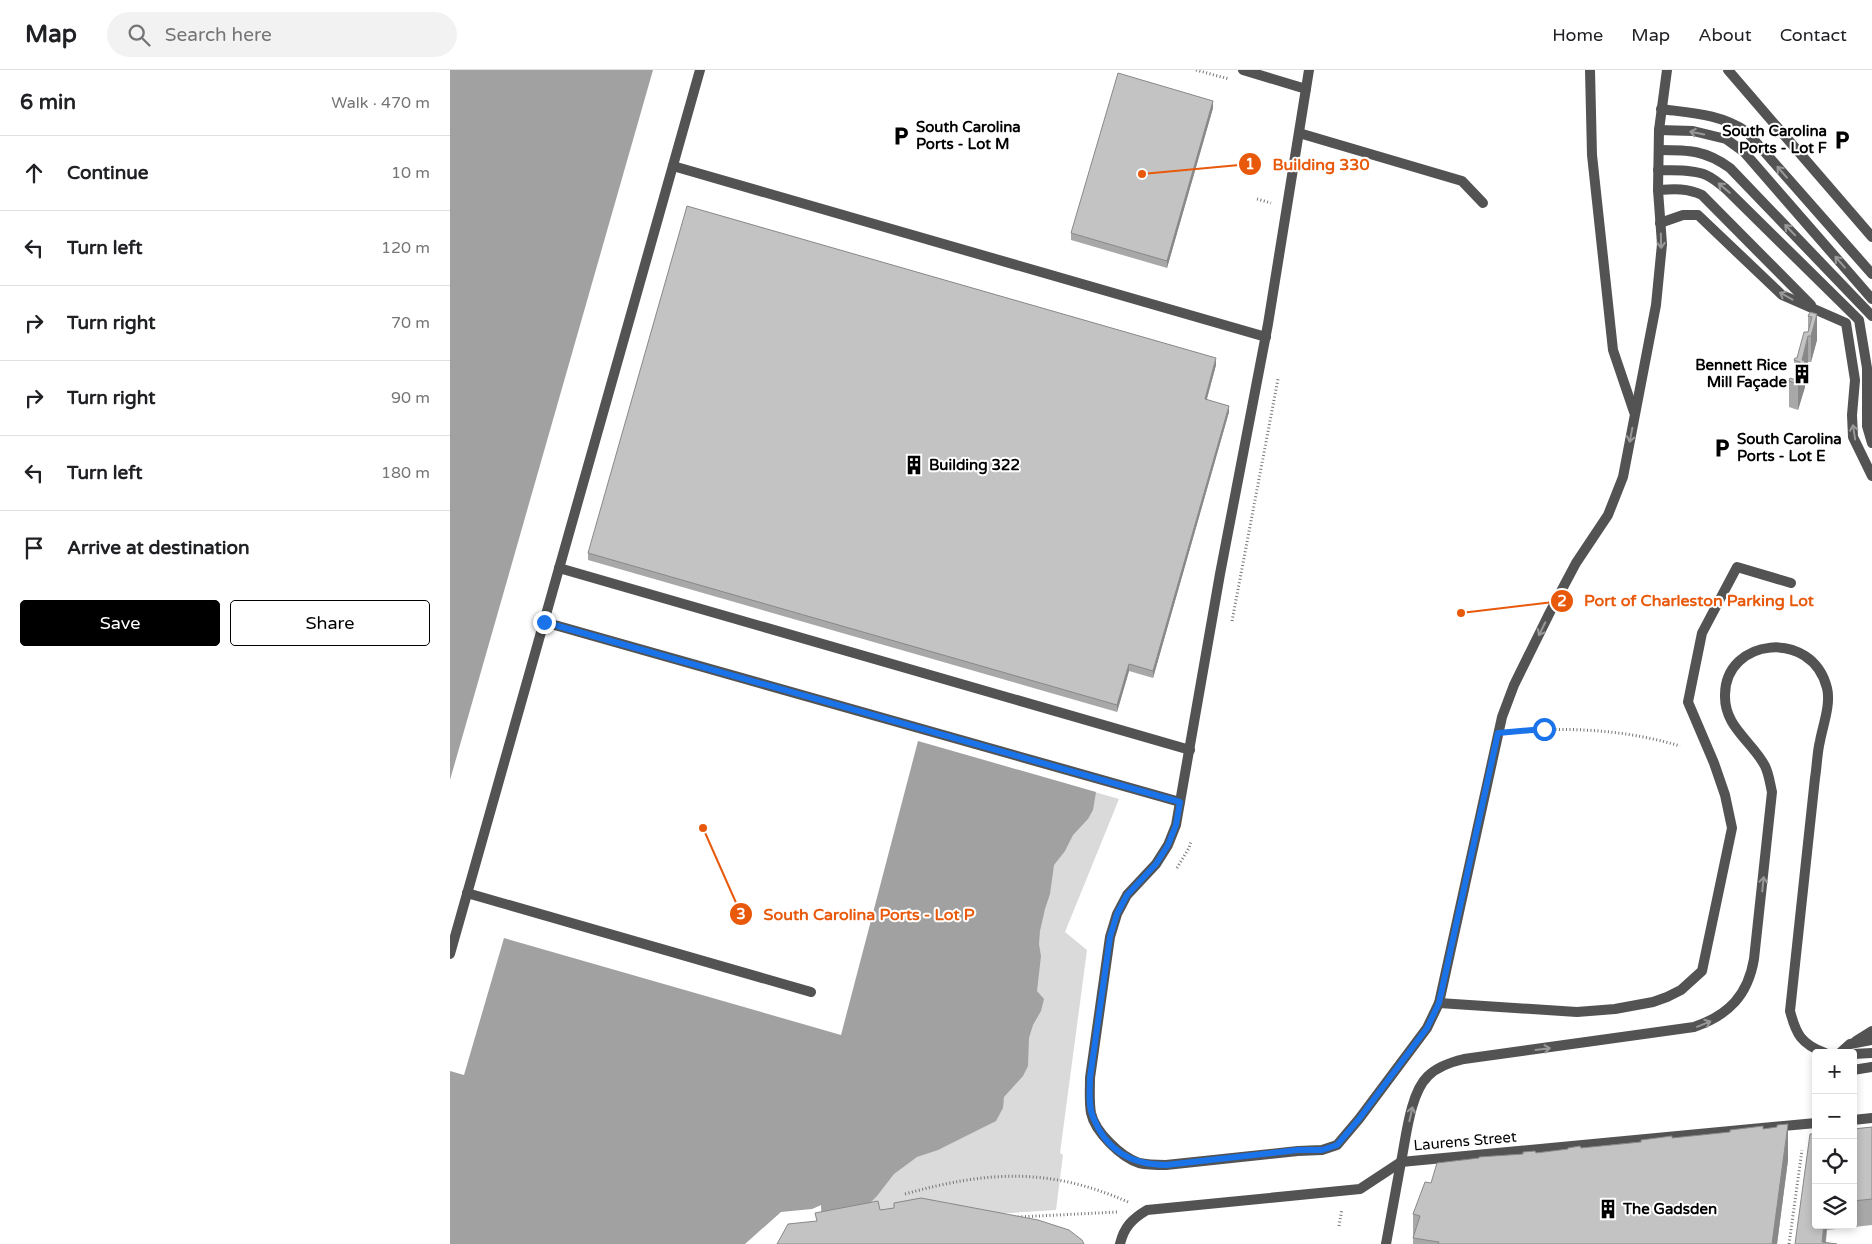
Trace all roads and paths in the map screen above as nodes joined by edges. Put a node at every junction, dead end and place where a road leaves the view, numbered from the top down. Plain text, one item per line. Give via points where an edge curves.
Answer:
1 (700, 70) edge
2 (1243, 70) edge
3 (1309, 70) edge
4 (1590, 70) edge
5 (1667, 70) edge
6 (1728, 70) edge
7 (1306, 88) junction
8 (1661, 109) junction
9 (1659, 130) junction
10 (1299, 133) junction
11 (1659, 150) junction
12 (673, 166) junction
13 (1658, 170) junction
14 (1658, 190) junction
15 (1484, 203) dead end
16 (1660, 223) junction
17 (1872, 236) edge
18 (1872, 274) edge
19 (1872, 299) edge
20 (1815, 309) junction
21 (1872, 316) edge
22 (1266, 337) junction
23 (1635, 414) junction
24 (1872, 443) edge
25 (1872, 476) edge
26 (559, 568) junction
27 (1791, 583) dead end
28 (544, 622) junction
29 (1498, 733) junction
30 (1680, 746) dead end
31 (1190, 750) junction
32 (1180, 802) junction
33 (467, 894) junction
34 (450, 954) edge
35 (812, 992) dead end
36 (1439, 1003) junction
37 (1872, 1031) edge
38 (1872, 1040) edge
39 (1850, 1044) junction
40 (1816, 1049) edge
41 (1844, 1049) edge
42 (1872, 1053) edge
43 (1857, 1054) edge
44 (1872, 1068) edge
45 (1857, 1070) edge
46 (1872, 1118) edge
47 (1857, 1120) edge
48 (1812, 1123) edge
49 (1802, 1150) dead end
50 (1402, 1162) junction
51 (905, 1194) dead end
52 (1342, 1209) dead end
53 (1147, 1210) junction
54 (1137, 1216) junction
55 (1010, 1217) edge
56 (1339, 1226) dead end
57 (1120, 1244) edge
58 (1386, 1244) edge
59 (1789, 1244) edge

1 - 12 street
2 - 7 street
3 - 7 street
4 - 23 street via 1592,155 1613,350
5 - 8 street
6 - 17 street
7 - 10 street
8 - 9 street
18 -> 8 street via 1746,132 1709,115
9 - 11 street
19 -> 9 street via 1744,152 1726,139 1692,131
10 - 15 street via 1462,181
10 - 22 street
11 - 13 street
21 -> 11 street via 1730,168 1690,150
12 - 22 street
12 - 26 street
13 - 14 street
24 -> 13 street via 1867,426 1867,368 1859,320 1726,189 1706,174
14 - 16 street
14 - 20 street via 1692,190 1702,195
20 -> 16 street via 1782,295 1698,215 1683,215
16 -> 23 street via 1662,244 1656,305
25 -> 20 street via 1853,436 1855,380 1846,323
22 - 31 street
23 -> 29 street via 1623,477 1608,515 1576,563 1550,612 1514,685
26 - 28 street
26 - 31 street
27 - 36 street via 1737,567 1702,633 1688,702 1714,763 1732,828 1702,971 1674,994 1653,1002 1614,1009 1577,1012
28 - 32 street
28 - 33 street
29 - 30 path via 1582,729 1639,736
29 - 36 street
31 - 32 street
32 - 36 street via 1168,845 1156,864 1127,895 1117,914 1108,945 1090,1099 1092,1116 1100,1131 1126,1156 1151,1165 1166,1165 1322,1150 1337,1145 1427,1028
33 - 34 street
33 - 35 street
37 - 39 street
38 - 39 street
39 - 41 street
50 -> 40 street via 1418,1090 1428,1076 1446,1064 1694,1027 1723,1013 1745,989 1754,959 1772,792 1766,767 1732,723 1726,709 1726,684 1741,660 1756,651 1780,646 1804,654 1819,669 1828,700 1819,743 1790,1011 1795,1030 1802,1040
42 - 43 street
44 - 45 street
46 - 47 street
48 - 50 street, Laurens Street
49 - 59 path
50 - 53 street, Laurens Street via 1360,1189
50 - 58 street
51 - 53 path via 964,1180 1040,1176 1107,1192
52 - 56 path
53 - 54 street, Laurens Street
54 - 55 path via 1115,1211
54 - 57 street, Laurens Street via 1128,1223

